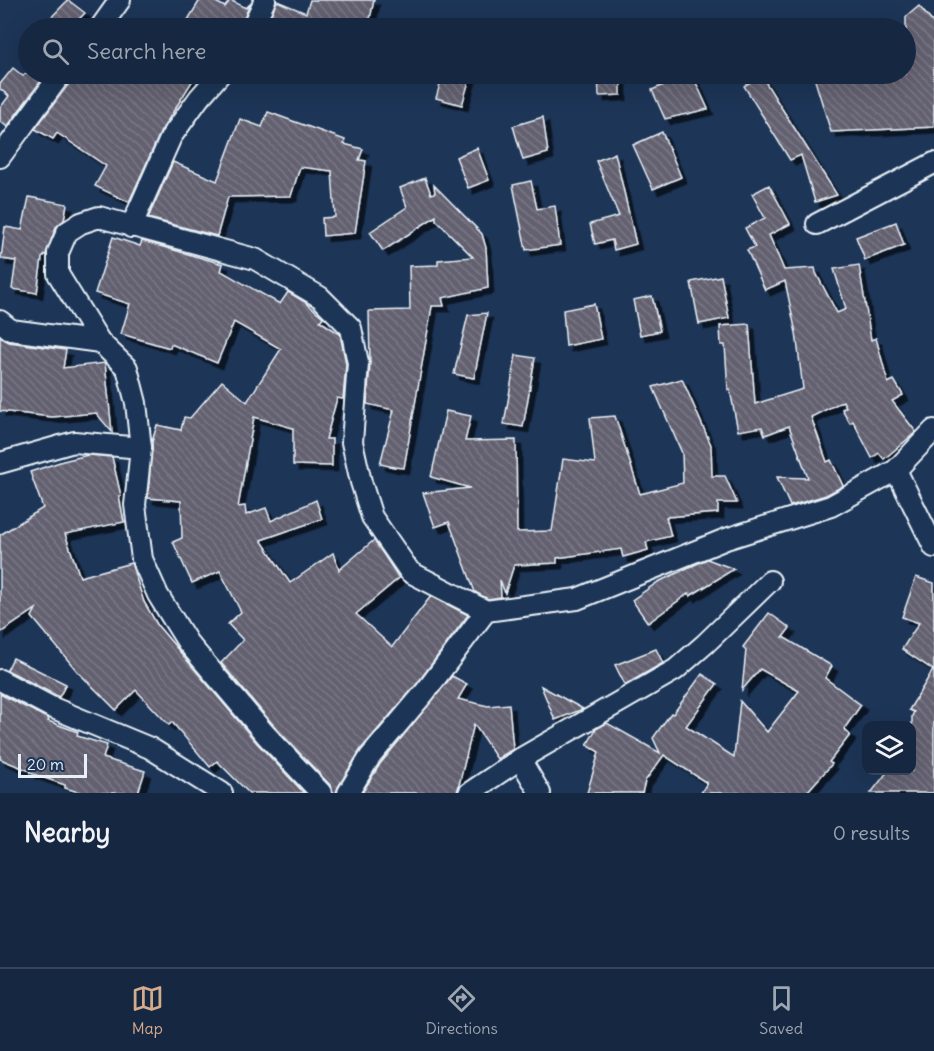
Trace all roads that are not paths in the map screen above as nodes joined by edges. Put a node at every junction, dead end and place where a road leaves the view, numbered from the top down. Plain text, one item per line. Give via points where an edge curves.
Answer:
1 (120, 0) edge
2 (265, 0) edge
3 (107, 18) edge
4 (257, 18) edge
5 (54, 84) edge
6 (211, 84) edge
7 (0, 157) edge
8 (934, 163) edge
9 (817, 224) dead end
10 (131, 227) junction
11 (0, 321) edge
12 (100, 342) junction
13 (934, 430) edge
14 (141, 448) junction
15 (0, 463) edge
16 (896, 470) junction
17 (934, 548) edge
18 (770, 581) dead end
19 (486, 610) junction
20 (0, 681) edge
21 (520, 759) junction
22 (222, 793) edge
23 (321, 793) edge
24 (348, 793) edge
25 (469, 793) edge
26 (540, 793) edge

1 - 3 street
2 - 4 street
5 - 7 street
6 - 10 street via 171,137
8 - 9 street
10 - 12 street via 99,218 81,223 67,232 58,253 58,274
10 - 19 street via 255,259 320,297 351,328 358,363 352,442 372,517 410,572
11 - 12 street via 11,330
12 - 14 street via 127,368
13 - 16 street
14 - 15 street via 74,442
14 - 23 street via 135,505 142,559 158,596 188,643
16 - 17 street
16 - 19 street via 831,507 726,539 577,598
18 - 21 street via 675,670
19 - 24 street via 370,757
20 - 22 street via 150,748
21 - 25 street
21 - 26 street

